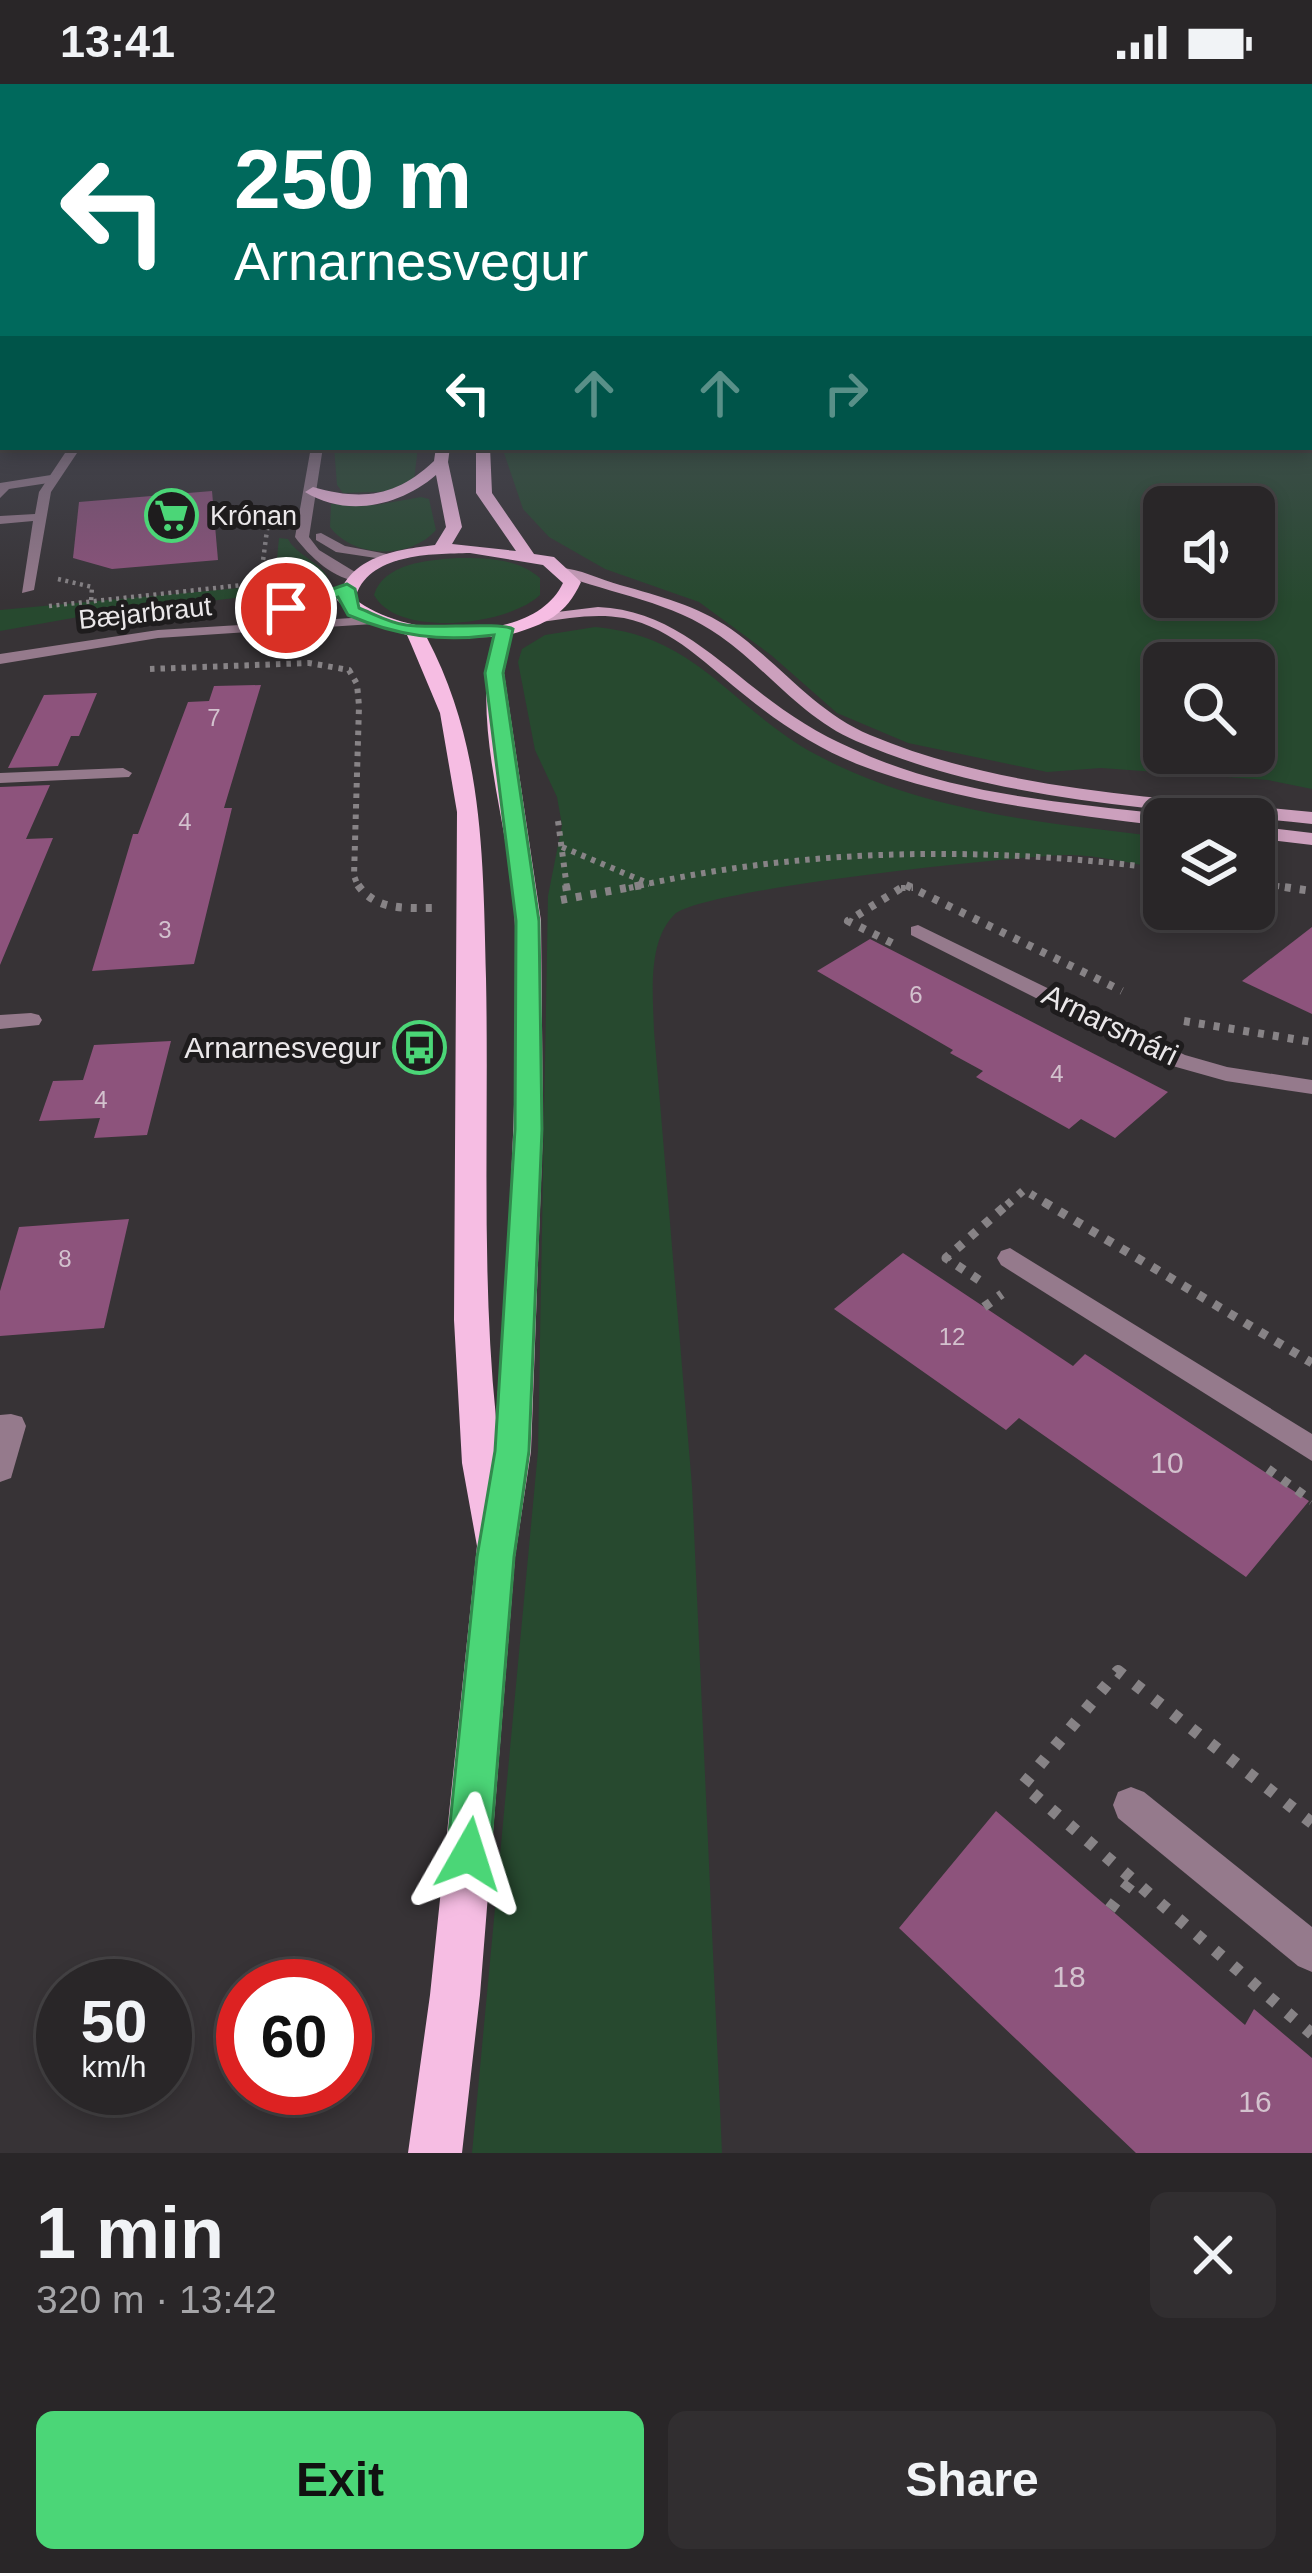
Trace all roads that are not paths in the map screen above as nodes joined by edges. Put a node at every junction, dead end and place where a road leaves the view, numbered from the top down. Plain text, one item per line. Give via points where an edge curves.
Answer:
1 (73, 450) edge
2 (317, 450) edge
3 (483, 450) edge
4 (442, 455) edge
5 (51, 478) junction
6 (313, 492) junction
7 (0, 494) edge
8 (39, 518) junction
9 (0, 520) edge
10 (305, 525) junction
11 (441, 549) junction
12 (526, 554) junction
13 (396, 557) junction
14 (564, 571) junction
15 (351, 583) junction
16 (27, 590) dead end
17 (541, 618) junction
18 (368, 620) junction
19 (504, 629) junction
20 (415, 633) junction
21 (0, 646) edge
22 (0, 659) edge
23 (123, 773) dead end
24 (0, 778) edge
25 (1143, 817) edge
26 (1312, 818) edge
27 (1275, 835) edge
28 (1312, 839) edge
29 (918, 931) dead end
30 (31, 1020) dead end
31 (0, 1022) edge
32 (1312, 1087) edge
33 (1010, 1258) dead end
34 (0, 1427) edge
35 (1312, 1449) edge
36 (0, 1468) edge
37 (495, 1557) junction
38 (1131, 1805) dead end
39 (1312, 1952) edge
40 (435, 2153) edge

1 - 5 street
2 - 6 street
3 - 12 main road via 490,508
4 - 6 main road via 412,491 392,498
4 - 11 main road via 454,527
5 - 7 street via 4,486
5 - 8 street
6 - 10 street
8 - 9 street
8 - 16 street
10 - 13 street via 341,549
10 - 15 street via 306,544
11 - 12 main road
11 - 13 main road
12 - 14 main road
13 - 15 main road
14 - 17 main road via 571,594
14 - 26 main road via 724,631 805,701 904,753 1043,787
15 - 18 main road via 346,600
15 - 21 street, Bæjarbraut via 286,608 125,623
17 - 19 main road
17 - 25 main road via 599,612 662,627 796,725 856,758 951,790
18 - 20 main road
18 - 22 street, Bæjarbraut via 158,634
19 - 20 main road
19 - 37 main road via 494,673 527,921 528,1129 512,1451
20 - 37 main road via 455,726 463,779 474,1031 472,1337 478,1456
23 - 24 street
27 - 28 main road
29 - 32 street, Arnarsmári via 1177,1060
30 - 31 street
33 - 35 street
34 - 36 street via 11,1426
37 - 40 main road
38 - 39 street

